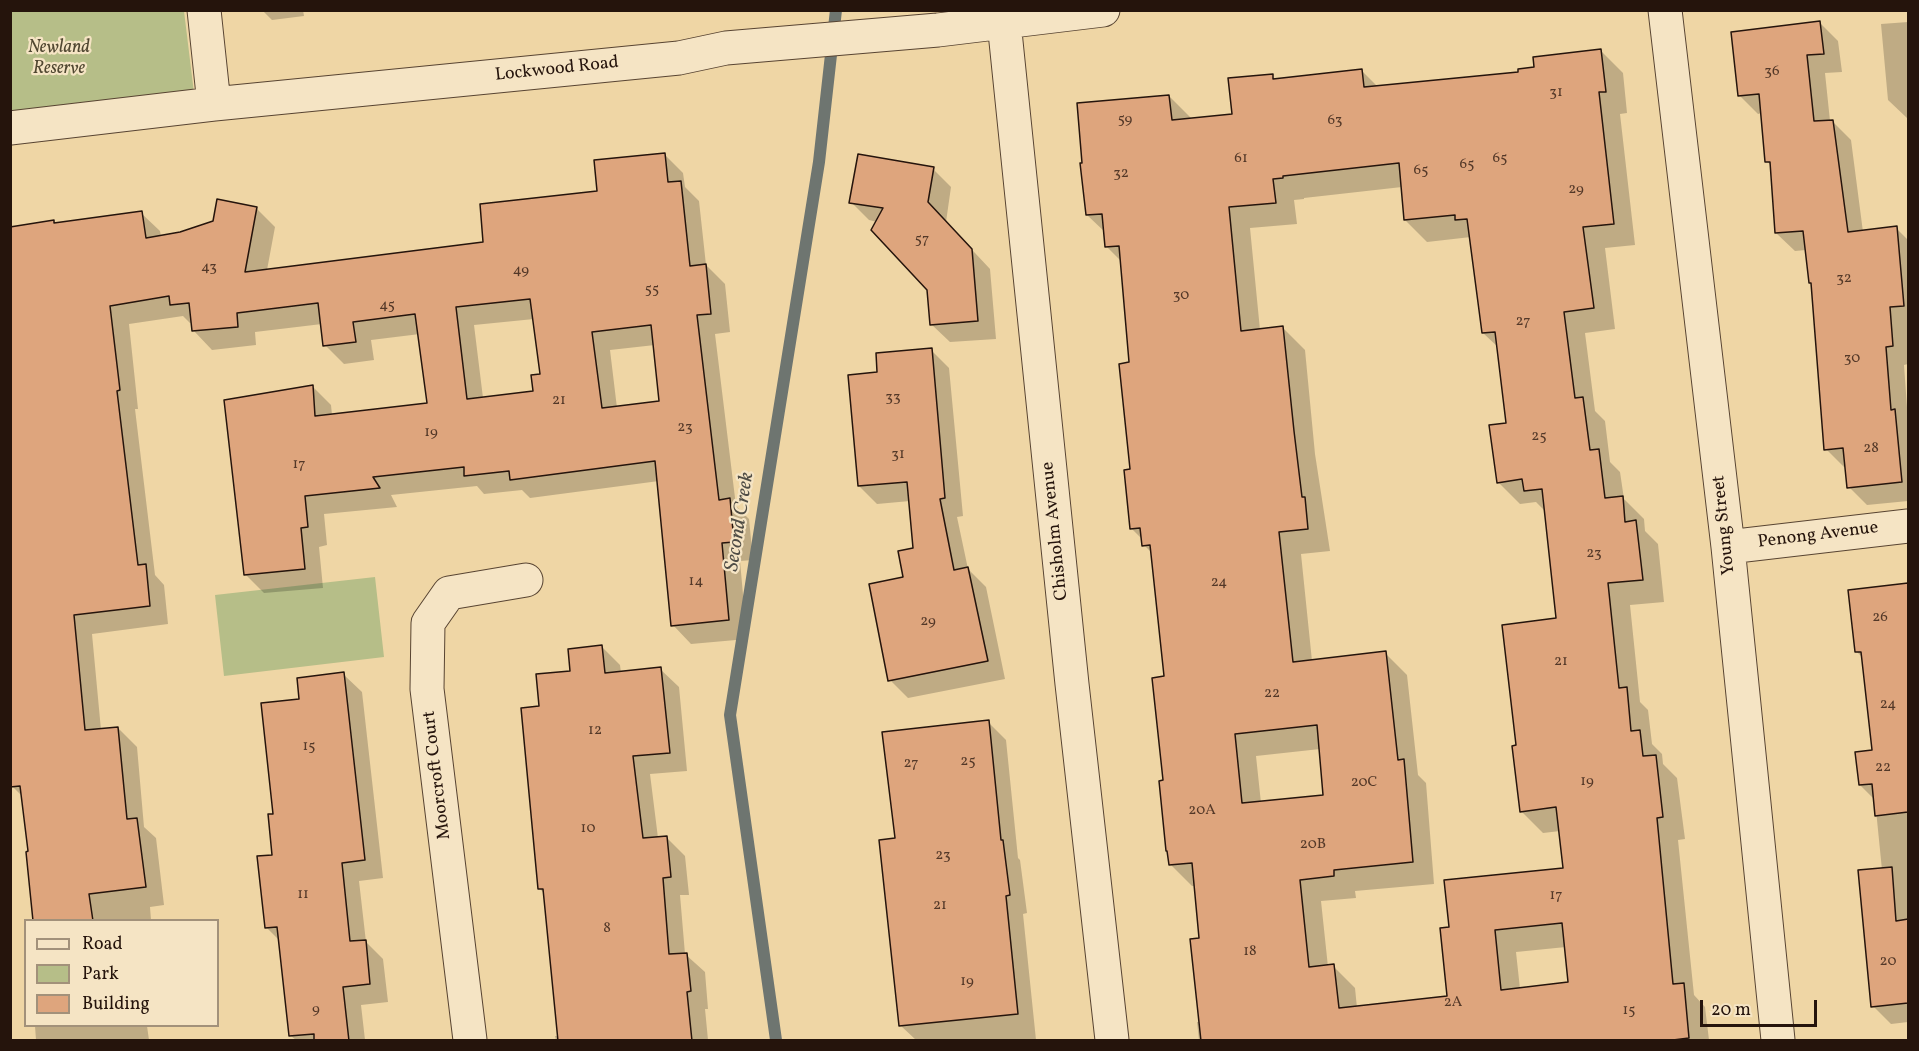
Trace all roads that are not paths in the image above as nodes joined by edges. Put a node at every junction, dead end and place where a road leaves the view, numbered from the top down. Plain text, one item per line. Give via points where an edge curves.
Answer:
1 (204, 10) edge
2 (1103, 10) edge
3 (1665, 10) edge
4 (1004, 22) junction
5 (214, 104) junction
6 (10, 129) edge
7 (1908, 526) edge
8 (1728, 547) junction
9 (526, 580) dead end
10 (470, 1041) edge
11 (1112, 1041) edge
12 (1778, 1041) edge

1 - 5 street
2 - 4 street, Lockwood Road
3 - 8 street, Young Street
4 - 5 street, Lockwood Road
4 - 11 street, Chisholm Avenue via 1071,684
5 - 6 street, Lockwood Road
7 - 8 street, Penong Avenue
8 - 12 street, Young Street
9 - 10 street, Moorcroft Court via 449,593 428,623 427,689

